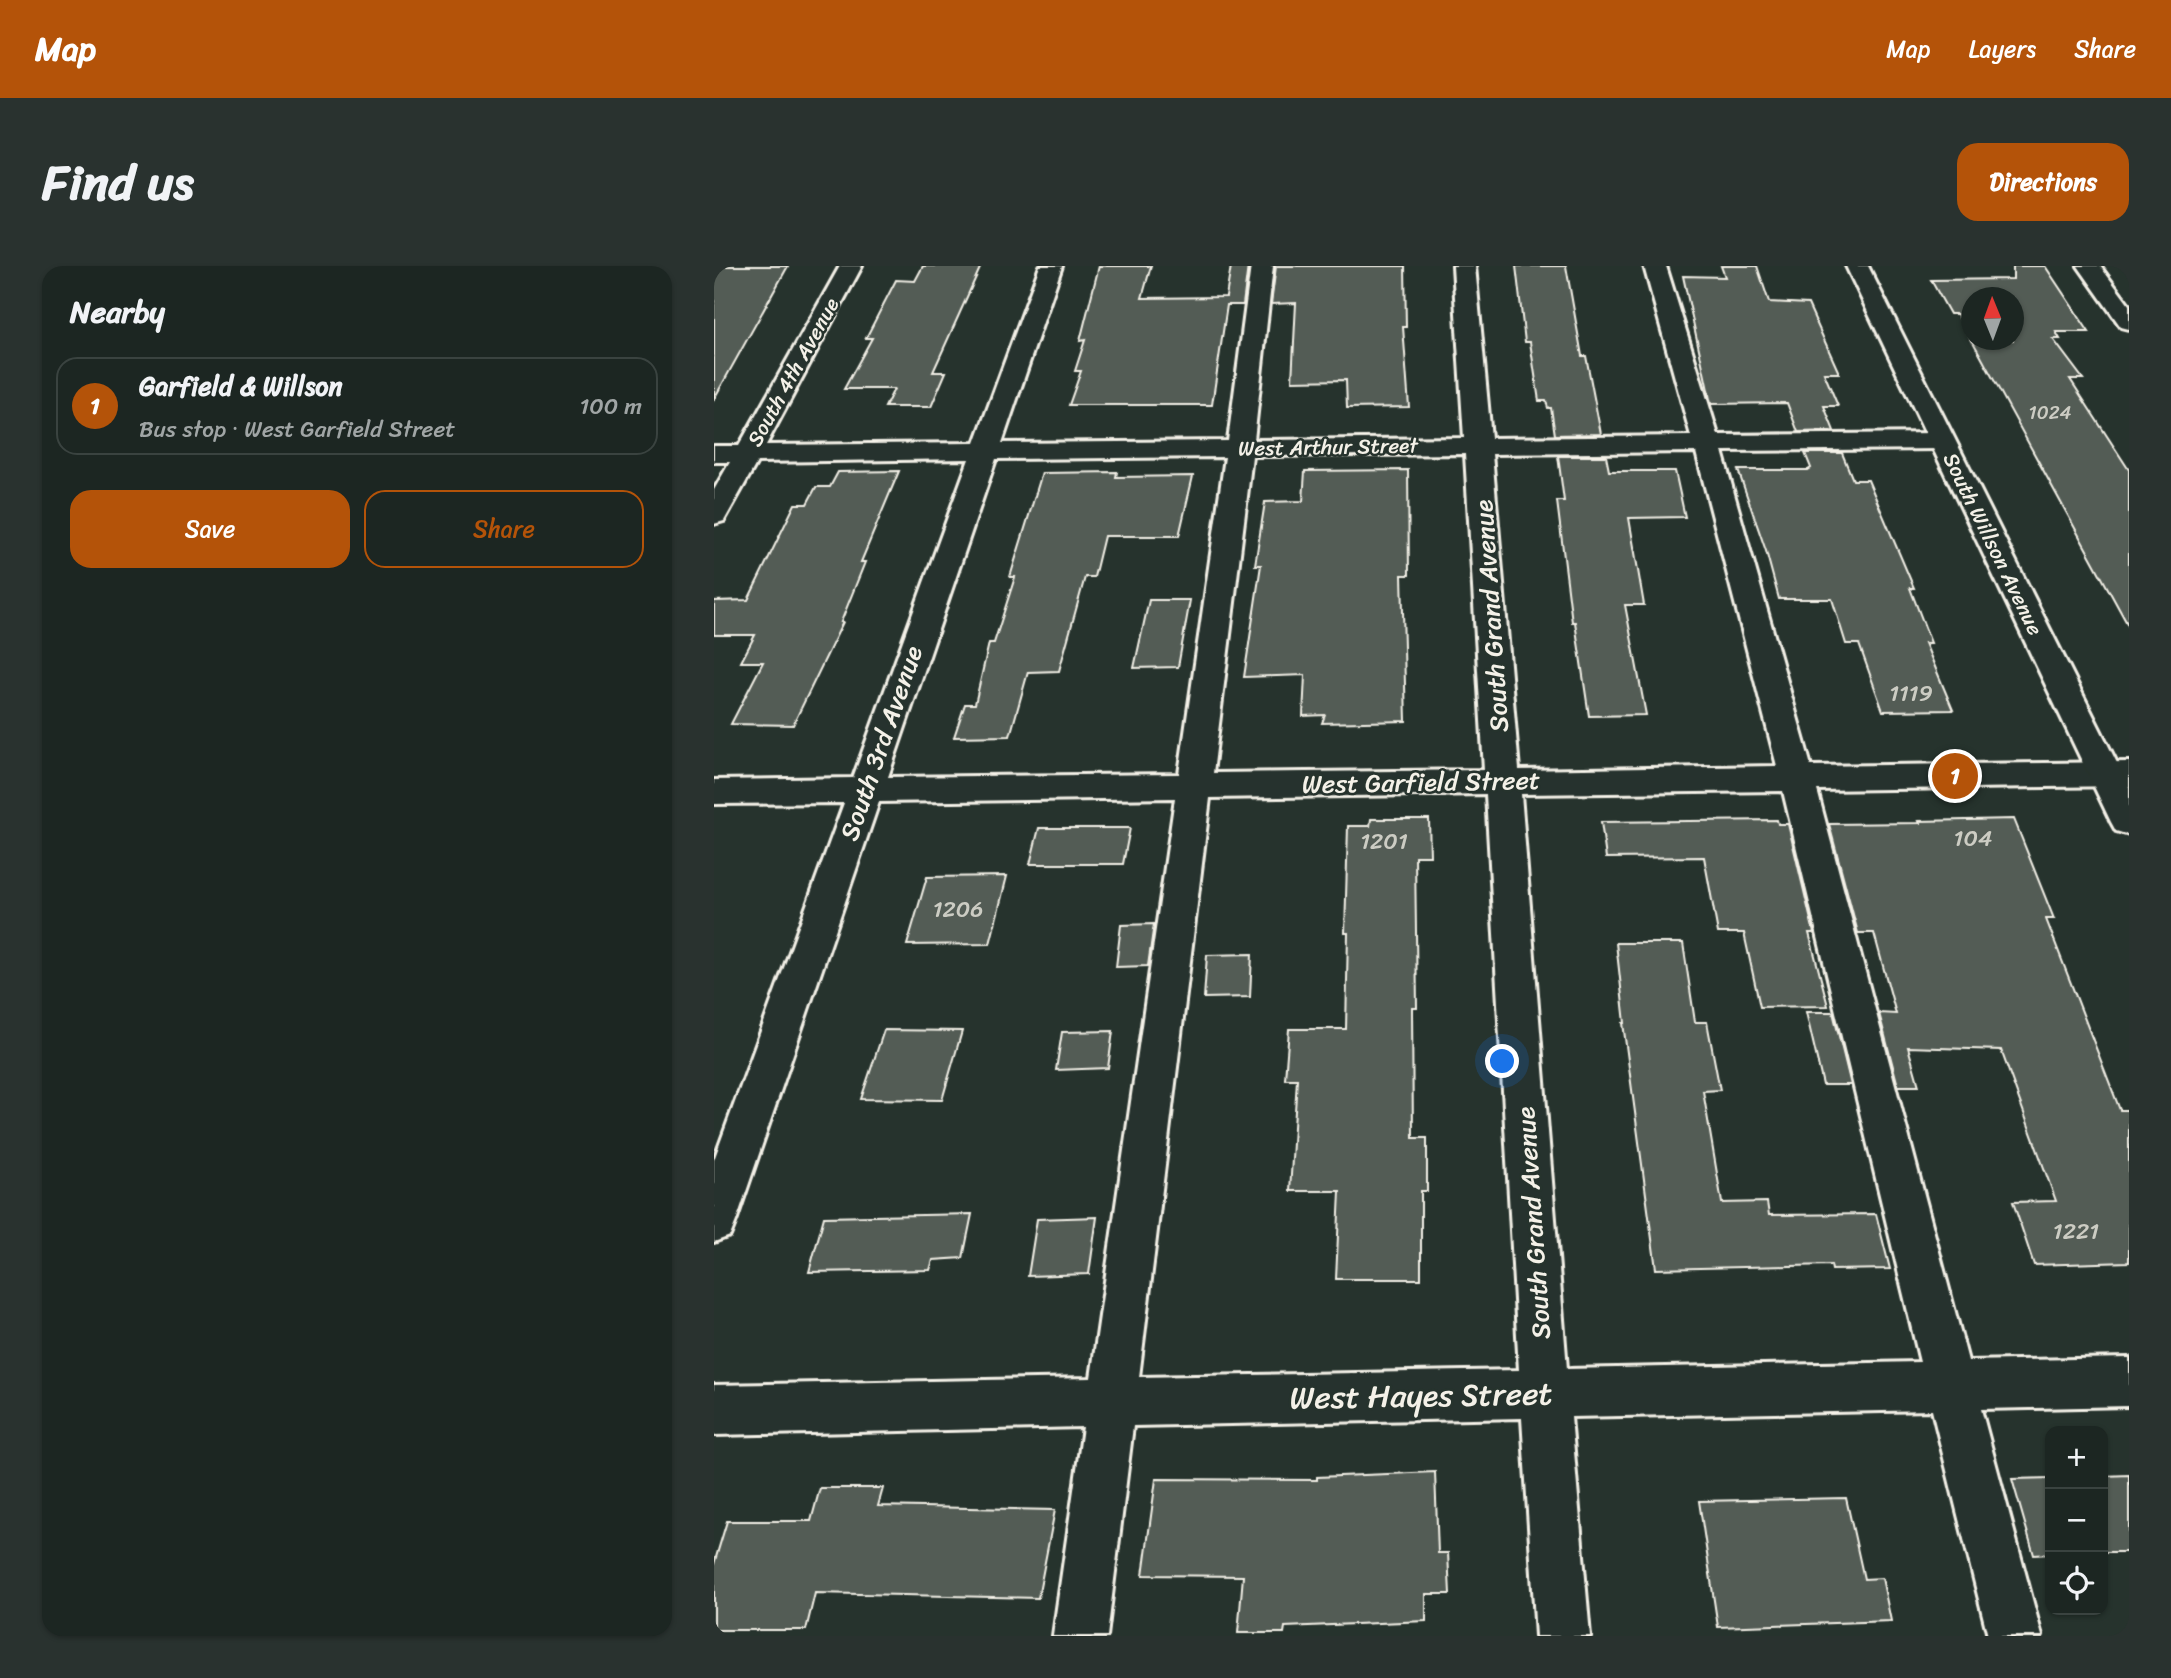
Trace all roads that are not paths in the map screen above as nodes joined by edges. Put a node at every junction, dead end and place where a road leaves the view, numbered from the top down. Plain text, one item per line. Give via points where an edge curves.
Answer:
1 (850, 266) edge
2 (1051, 266) edge
3 (1262, 266) edge
4 (1464, 266) edge
5 (1655, 266) edge
6 (1857, 266) edge
7 (2089, 266) edge
8 (2129, 322) edge
9 (1942, 441) junction
10 (1709, 443) junction
11 (1478, 445) junction
12 (1240, 448) junction
13 (985, 450) junction
14 (749, 453) junction
15 (714, 454) edge
16 (714, 515) edge
17 (2118, 774) edge
18 (1798, 778) junction
19 (1504, 781) junction
20 (1195, 785) junction
21 (864, 789) junction
22 (714, 792) edge
23 (2129, 822) edge
24 (714, 1221) edge
25 (2129, 1382) edge
26 (1948, 1385) junction
27 (1544, 1392) junction
28 (1112, 1403) junction
29 (714, 1410) edge
30 (1080, 1636) edge
31 (1563, 1636) edge
32 (2015, 1636) edge

1 - 14 street, South 4th Avenue
2 - 13 street, South 3rd Avenue
3 - 12 street
4 - 11 street, South Grand Avenue
5 - 10 street
6 - 9 street, South Willson Avenue
7 - 8 street
9 - 10 street, West Arthur Street
9 - 17 street, South Willson Avenue
10 - 11 street, West Arthur Street
10 - 18 street
11 - 12 street, West Arthur Street
11 - 19 street, South Grand Avenue
12 - 13 street, West Arthur Street
12 - 20 street
13 - 14 street, West Arthur Street
13 - 21 street, South 3rd Avenue
14 - 15 street, West Arthur Street
14 - 16 street, South 4th Avenue
17 - 18 street, West Garfield Street
17 - 23 street, South Willson Avenue
18 - 19 street, West Garfield Street
18 - 26 street
19 - 20 street, West Garfield Street
19 - 27 street, South Grand Avenue
20 - 21 street, West Garfield Street
20 - 28 street
21 - 22 street, West Garfield Street
21 - 24 street, South 3rd Avenue
25 - 26 street, West Hayes Street
26 - 27 street, West Hayes Street
26 - 32 street
27 - 28 street, West Hayes Street
27 - 31 street, South Grand Avenue
28 - 29 street, West Hayes Street
28 - 30 street

